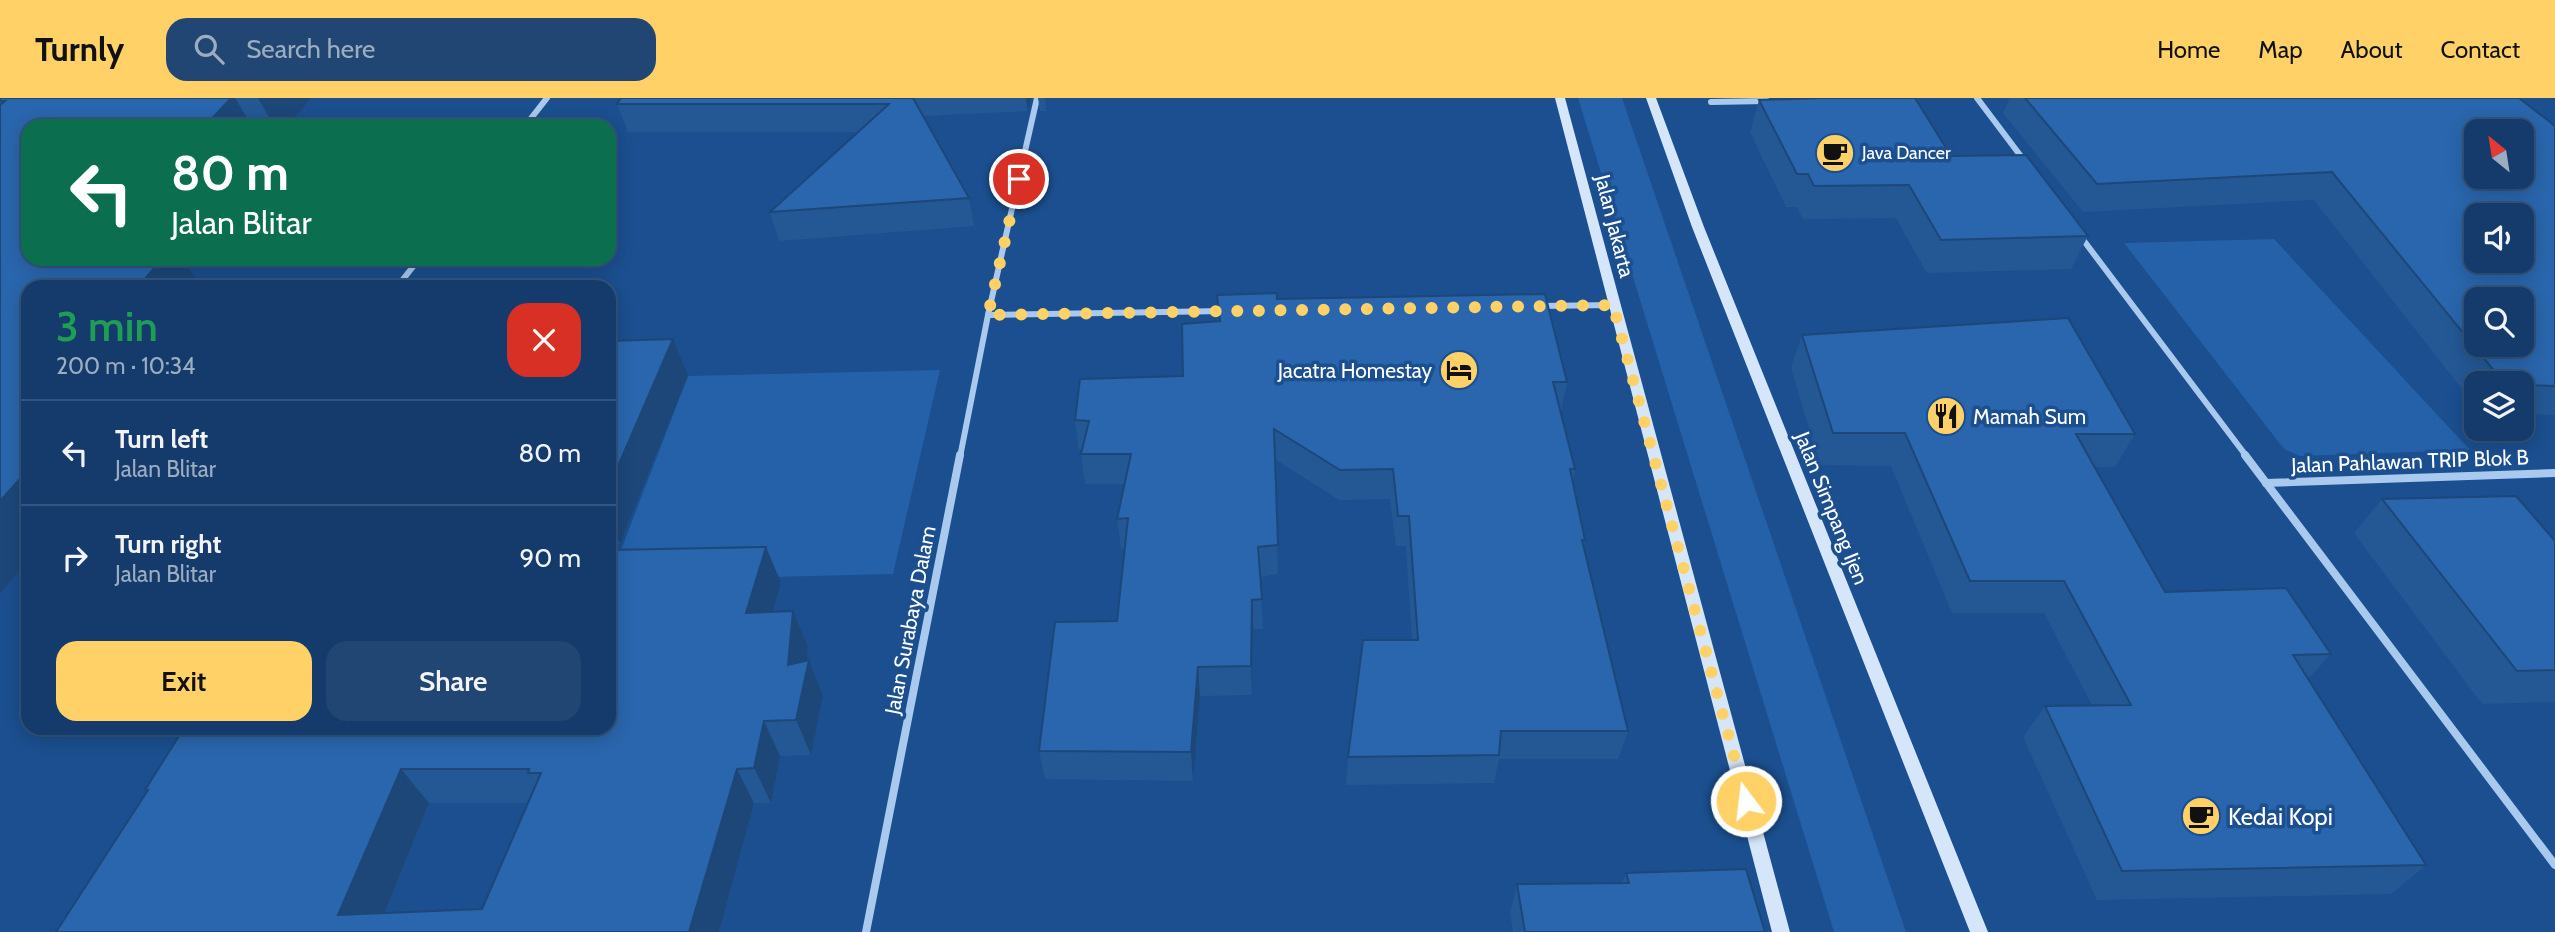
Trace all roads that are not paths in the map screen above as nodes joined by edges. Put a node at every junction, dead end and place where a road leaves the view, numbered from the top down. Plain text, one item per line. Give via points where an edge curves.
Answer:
1 (547, 98) edge
2 (1037, 98) edge
3 (1560, 98) edge
4 (1651, 98) edge
5 (1977, 98) edge
6 (1780, 101) edge
7 (1711, 102) dead end
8 (530, 119) edge
9 (2035, 175) edge
10 (2076, 230) edge
11 (414, 266) edge
12 (402, 280) edge
13 (1613, 305) junction
14 (1529, 306) edge
15 (1238, 311) edge
16 (988, 315) junction
17 (2555, 473) edge
18 (2266, 483) junction
19 (2555, 865) edge
20 (866, 932) edge
21 (1781, 932) edge
22 (1979, 932) edge

1 - 8 street
2 - 16 street, Jalan Surabaya Dalam
3 - 13 main road, Jalan Jakarta
4 - 22 main road, Jalan Simpang Ijen
5 - 9 street
6 - 7 street
10 - 18 street
11 - 12 street
13 - 14 street
13 - 21 main road, Jalan Jakarta
15 - 16 street
16 - 20 street, Jalan Surabaya Dalam
17 - 18 street, Jalan Pahlawan TRIP Blok B
18 - 19 street

